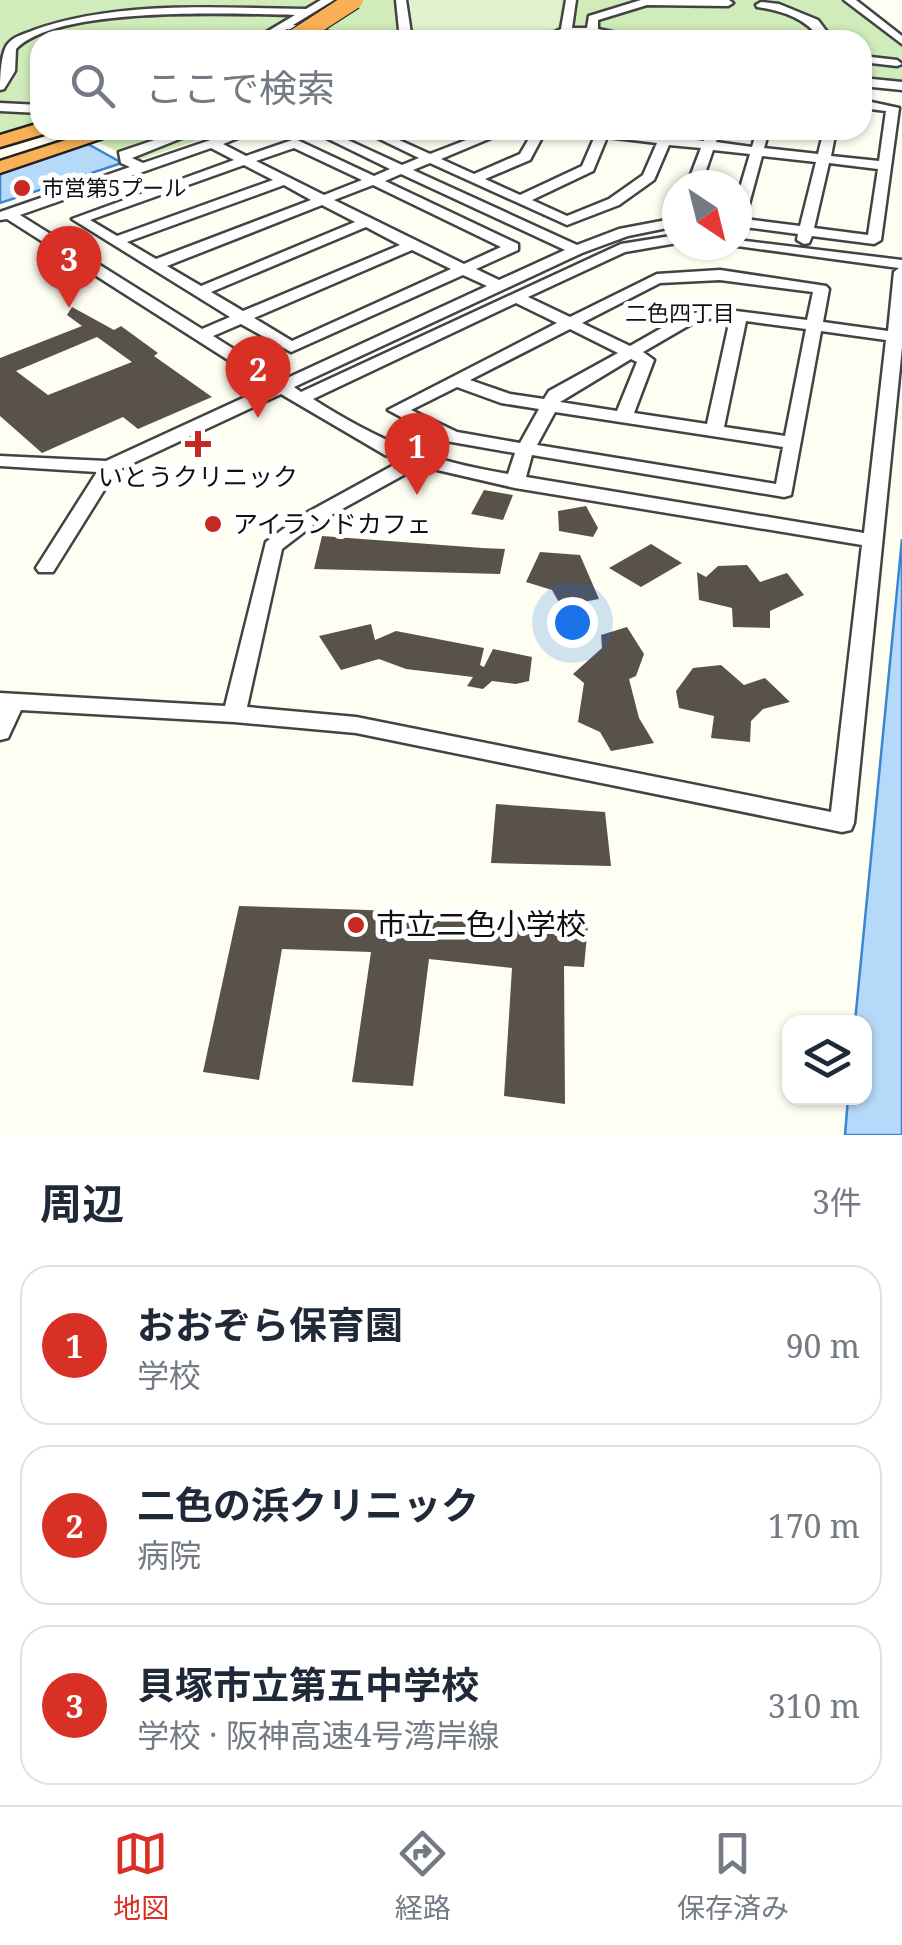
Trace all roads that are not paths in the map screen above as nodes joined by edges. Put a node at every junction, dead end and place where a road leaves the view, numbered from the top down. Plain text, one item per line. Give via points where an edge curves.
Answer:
1 (329, 0) edge
2 (361, 0) edge
3 (401, 0) edge
4 (570, 0) edge
5 (850, 0) edge
6 (728, 3) dead end
7 (761, 5) dead end
8 (310, 12) junction
9 (40, 30) edge
10 (290, 30) edge
11 (296, 30) edge
12 (325, 30) edge
13 (333, 30) edge
14 (405, 30) edge
15 (566, 30) edge
16 (592, 30) edge
17 (820, 30) edge
18 (30, 35) edge
19 (902, 41) edge
20 (872, 60) edge
21 (897, 64) dead end
22 (872, 83) edge
23 (0, 86) edge
24 (902, 86) edge
25 (872, 105) edge
26 (0, 107) edge
27 (30, 108) edge
28 (30, 132) edge
29 (34, 140) edge
30 (63, 140) edge
31 (87, 140) edge
32 (167, 140) edge
33 (223, 140) edge
34 (338, 140) edge
35 (390, 140) edge
36 (478, 140) edge
37 (534, 140) edge
38 (600, 140) edge
39 (665, 140) edge
40 (688, 140) edge
41 (711, 140) edge
42 (760, 140) edge
43 (828, 140) edge
44 (0, 141) edge
45 (212, 144) junction
46 (709, 145) junction
47 (0, 150) edge
48 (757, 150) junction
49 (430, 158) junction
50 (823, 159) junction
51 (0, 160) edge
52 (244, 160) junction
53 (886, 166) junction
54 (0, 168) edge
55 (142, 168) junction
56 (402, 170) junction
57 (700, 170) edge
58 (475, 178) junction
59 (283, 180) junction
60 (373, 181) junction
61 (522, 199) junction
62 (322, 200) junction
63 (5, 215) edge
64 (567, 221) junction
65 (366, 222) junction
66 (662, 225) edge
67 (806, 231) junction
68 (605, 238) junction
69 (116, 241) junction
70 (662, 241) edge
71 (412, 246) junction
72 (752, 246) edge
73 (577, 250) junction
74 (801, 253) junction
75 (902, 264) edge
76 (155, 265) junction
77 (464, 269) junction
78 (902, 272) edge
79 (499, 286) junction
80 (199, 292) junction
81 (515, 297) junction
82 (739, 314) junction
83 (242, 318) junction
84 (571, 324) junction
85 (816, 326) junction
86 (201, 335) junction
87 (896, 337) junction
88 (628, 352) junction
89 (456, 381) junction
90 (285, 387) junction
91 (301, 398) junction
92 (547, 405) junction
93 (624, 416) junction
94 (714, 431) junction
95 (794, 443) junction
96 (525, 450) junction
97 (417, 460) junction
98 (0, 462) edge
99 (109, 467) junction
100 (515, 482) junction
101 (873, 541) junction
102 (46, 568) dead end
103 (7, 701) edge
104 (234, 714) junction
105 (0, 732) edge

1 - 8 street
2 - 11 highway, bridge
2 - 12 highway
2 - 13 highway
3 - 14 street
4 - 15 street
5 - 19 street
6 - 16 street via 638,3 594,18
7 - 17 street via 814,22
8 - 9 street via 139,8
8 - 10 street
18 - 23 street via 13,44
20 - 21 street
22 - 24 street
25 - 53 street via 894,108
26 - 27 street
28 - 44 highway
29 - 47 highway
30 - 51 highway
31 - 54 highway
32 - 55 street via 124,155
33 - 45 street
34 - 56 street
35 - 49 street
36 - 49 street
37 - 58 street via 524,158
38 - 61 street via 588,168
39 - 64 street via 649,177 634,190
40 - 46 street
41 - 46 street
42 - 48 street
43 - 50 street
45 - 52 street
45 - 55 street
46 - 48 street
46 - 57 street
48 - 50 street
48 - 67 street via 737,222
49 - 56 street
49 - 58 street
50 - 53 street
50 - 67 street
52 - 59 street
52 - 60 street via 295,144
52 - 69 street via 79,218
53 - 67 street via 874,240
55 - 63 street
56 - 60 street
56 - 73 street
58 - 61 street
59 - 62 street
59 - 69 street
60 - 62 street
60 - 77 street via 513,247
61 - 64 street
62 - 65 street
62 - 76 street
63 - 86 street
64 - 68 street
65 - 71 street
65 - 80 street
66 - 68 street
67 - 74 street
68 - 73 street
69 - 76 street
70 - 81 street via 621,248
71 - 77 street
71 - 83 street
72 - 74 street
73 - 79 street
74 - 75 street
76 - 80 street
77 - 79 street
77 - 83 street via 291,347
78 - 87 street
79 - 90 street
80 - 83 street
81 - 84 street
81 - 91 street
82 - 85 street
82 - 88 street via 687,320
82 - 94 street
83 - 86 street
84 - 85 street via 657,280 695,274 822,289
84 - 88 street
84 - 89 street
85 - 87 street
85 - 95 street
86 - 90 street
87 - 101 street
88 - 92 street
88 - 93 street via 646,360
89 - 92 street
89 - 96 street via 396,410 452,437
90 - 91 street
90 - 99 street
91 - 97 street
92 - 93 street
92 - 96 street
93 - 94 street
94 - 95 street
95 - 96 street via 784,491
96 - 100 street
97 - 100 street
97 - 104 street via 273,546
98 - 99 street
99 - 102 street
100 - 101 street
101 - 104 street via 842,822 356,725
103 - 104 street
103 - 105 street

